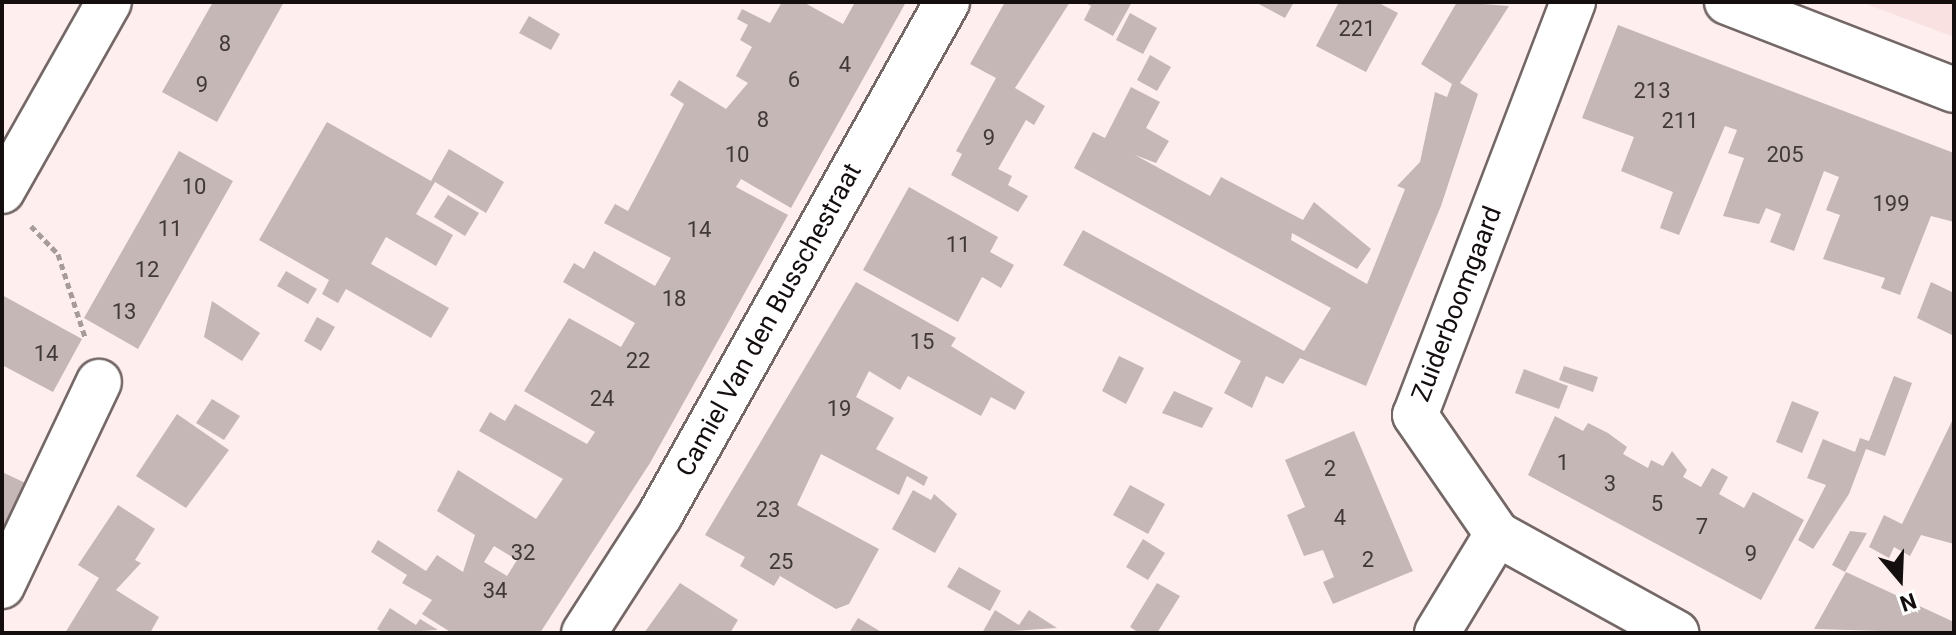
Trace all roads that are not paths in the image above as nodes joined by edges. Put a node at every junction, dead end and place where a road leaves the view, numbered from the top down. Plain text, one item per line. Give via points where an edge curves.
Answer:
1 (109, 2) edge
2 (947, 2) edge
3 (1573, 2) edge
4 (1727, 2) edge
5 (1954, 90) edge
6 (11, 203) edge
7 (99, 382) road end
8 (1497, 534) junction
9 (2, 586) edge
10 (584, 633) edge
11 (1437, 633) edge
12 (1676, 633) edge

1 - 6 street
2 - 10 street, Camiel Van den Busschestraat via 660,515
3 - 8 street, Zuiderboomgaard via 1415,415
4 - 5 street
7 - 9 street
8 - 11 street
8 - 12 street, Zuiderboomgaard

